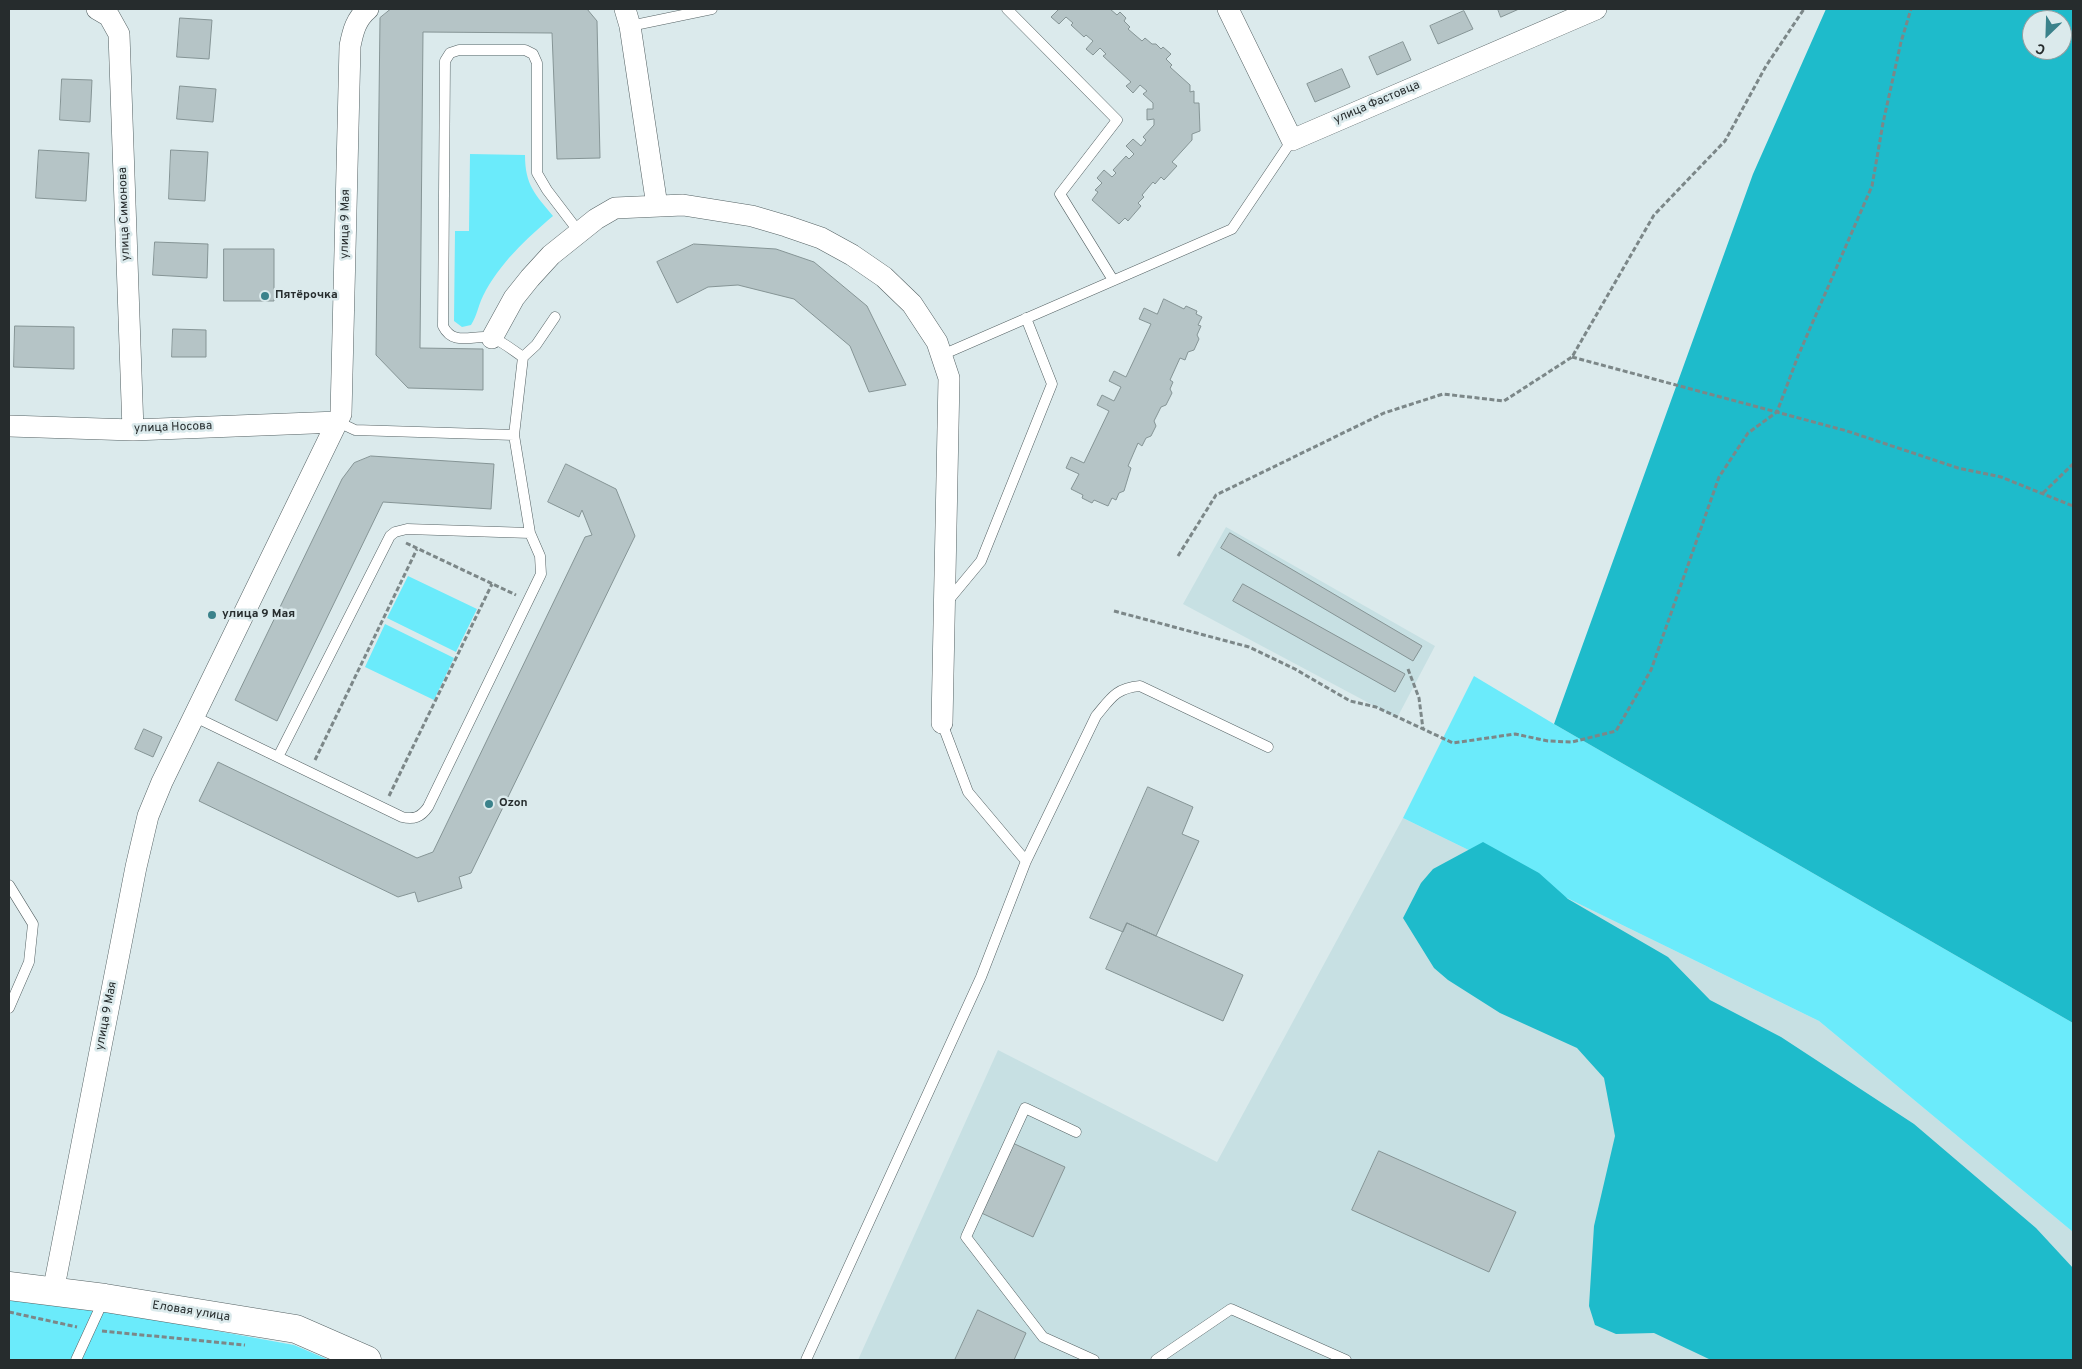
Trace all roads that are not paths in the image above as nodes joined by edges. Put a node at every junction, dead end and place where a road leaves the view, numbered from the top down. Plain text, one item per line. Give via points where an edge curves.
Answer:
1 (97, 9) edge
2 (368, 9) edge
3 (712, 9) edge
4 (1007, 9) edge
5 (1228, 9) edge
6 (1596, 9) edge
7 (627, 17) edge
8 (1292, 140) junction
9 (657, 206) junction
10 (578, 232) junction
11 (1113, 280) junction
12 (556, 317) dead end
13 (1026, 318) junction
14 (492, 338) junction
15 (942, 355) junction
16 (523, 357) junction
17 (338, 422) junction
18 (9, 426) edge
19 (133, 430) junction
20 (514, 435) junction
21 (530, 533) junction
22 (945, 604) junction
23 (193, 716) junction
24 (942, 723) joint
25 (1268, 747) dead end
26 (278, 757) junction
27 (1026, 861) junction
28 (9, 885) edge
29 (9, 1008) edge
30 (1076, 1132) dead end
31 (9, 1286) edge
32 (53, 1292) junction
33 (105, 1298) junction
34 (76, 1360) edge
35 (368, 1360) edge
36 (806, 1360) edge
37 (1094, 1360) edge
38 (1156, 1360) edge
39 (1346, 1360) edge

1 - 19 street, улица Симонова via 109,16 119,34
2 - 17 street, улица 9 Мая via 358,19 350,46 342,406
3 - 7 lane
4 - 11 lane via 1117,120 1060,194
5 - 8 street
6 - 8 street, улица Фастовца
7 - 9 street
8 - 11 lane via 1232,228
9 - 10 street via 615,208
9 - 15 street via 683,205 752,216 821,238 884,277 912,304 938,342
10 - 14 street via 530,278 514,298
10 - 14 lane via 537,173 537,63 533,54 525,50 459,50 450,53 445,61 443,326 447,334 455,338
11 - 13 lane
12 - 16 lane
13 - 15 lane
13 - 22 lane via 1052,384 981,561
14 - 16 lane
15 - 22 street via 949,378
16 - 20 lane
17 - 19 street, улица Носова
17 - 20 lane via 355,430
17 - 23 street, улица 9 Мая
18 - 19 street, улица Носова
20 - 21 lane
21 - 26 lane via 407,529 390,536
21 - 26 lane via 540,556 541,574 423,814 410,819
22 - 24 street
23 - 26 lane
23 - 32 street, улица 9 Мая via 146,824
24 - 27 lane via 968,792
25 - 27 lane via 1140,686 1124,688 1096,716
27 - 36 lane via 981,977
28 - 29 lane via 33,924 29,962
30 - 37 lane via 1025,1108 966,1237 1042,1337
31 - 32 main road, Еловая улица
32 - 33 main road, Еловая улица
33 - 34 lane
33 - 35 main road, Еловая улица via 296,1329
38 - 39 lane via 1231,1309

